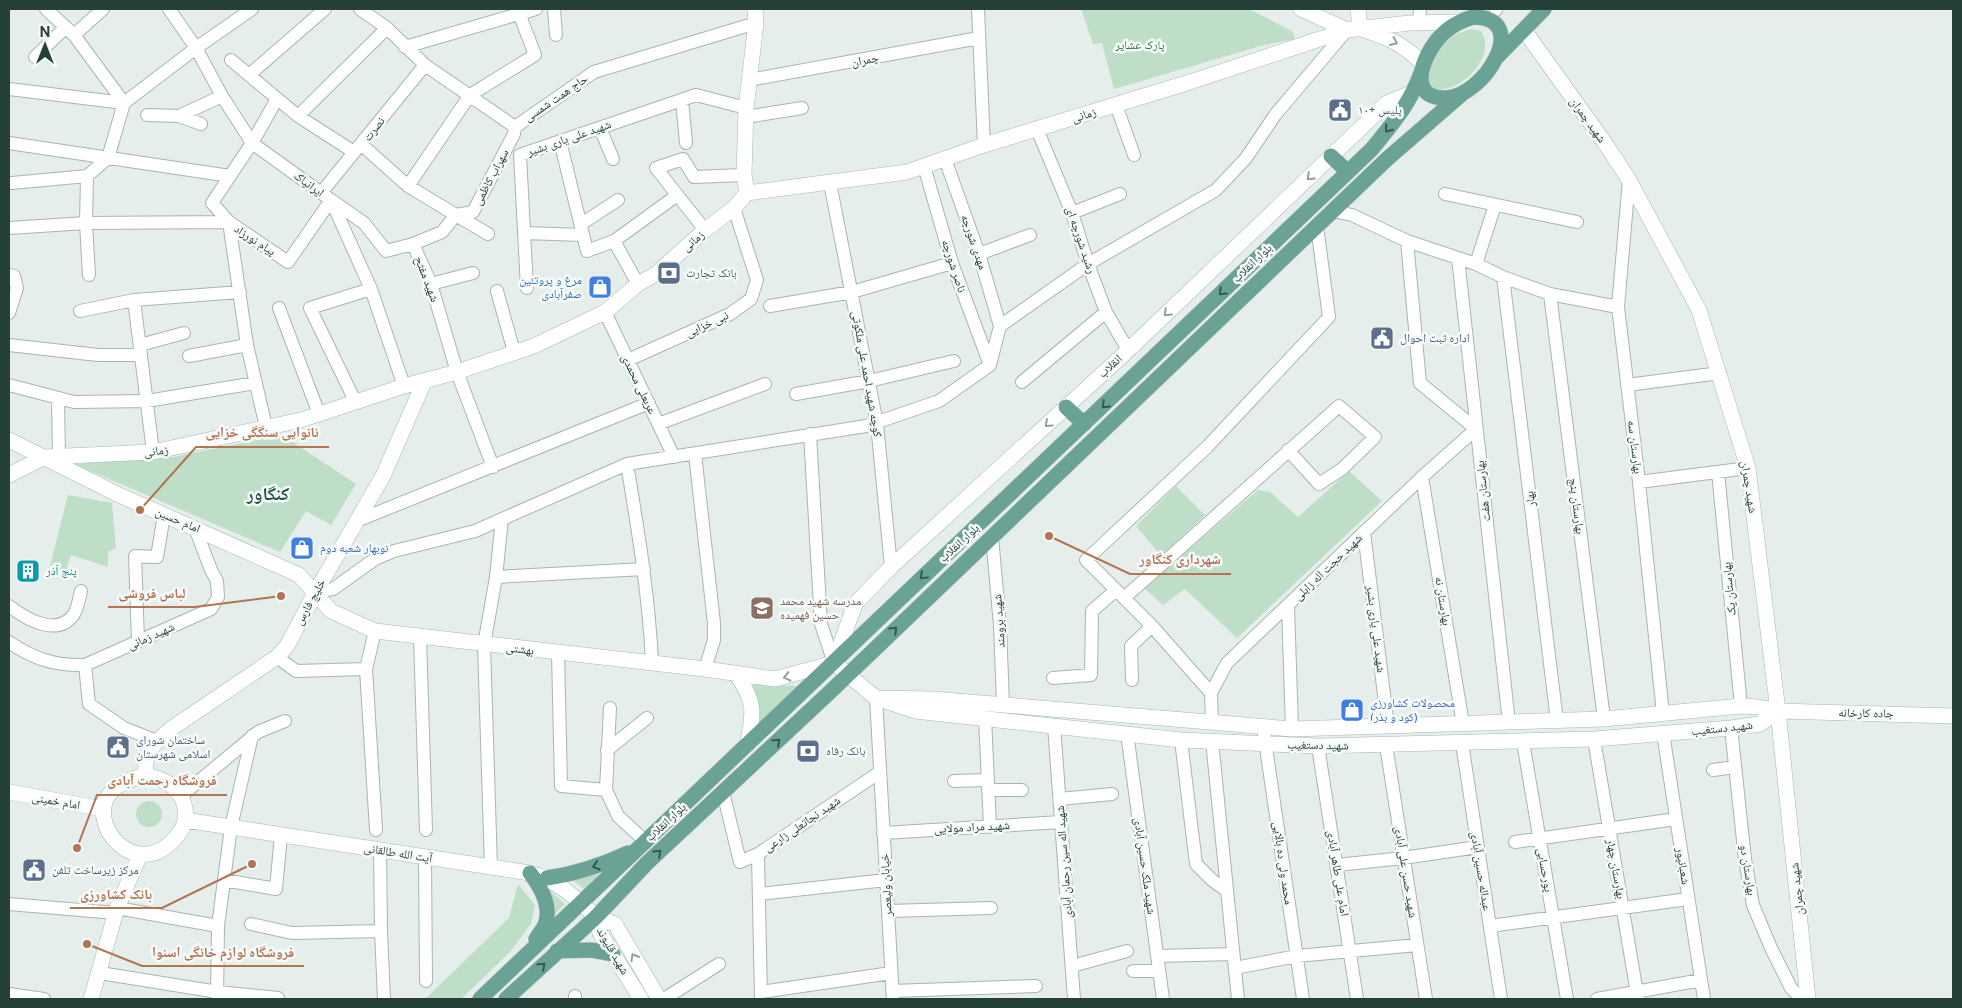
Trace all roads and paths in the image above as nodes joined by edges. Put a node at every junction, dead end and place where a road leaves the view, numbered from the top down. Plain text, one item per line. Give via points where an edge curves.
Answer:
1 (46, 9) edge
2 (103, 9) edge
3 (170, 9) edge
4 (252, 9) edge
5 (325, 9) edge
6 (362, 9) edge
7 (536, 9) edge
8 (554, 9) edge
9 (978, 9) edge
10 (1301, 9) edge
11 (1358, 9) edge
12 (1497, 9) edge
13 (1544, 9) edge
14 (519, 13) junction
15 (755, 16) edge
16 (1420, 16) edge
17 (1466, 19) junction
18 (387, 28) junction
19 (1354, 29) junction
20 (1524, 30) junction
21 (70, 31) junction
22 (556, 35) dead end
23 (979, 38) junction
24 (405, 47) junction
25 (196, 48) junction
26 (35, 57) dead end
27 (1497, 58) junction
28 (231, 60) dead end
29 (425, 65) junction
30 (1422, 68) junction
31 (249, 75) junction
32 (749, 80) junction
33 (9, 89) edge
34 (1414, 92) junction
35 (1463, 93) junction
36 (470, 95) junction
37 (222, 96) junction
38 (277, 98) junction
39 (682, 100) junction
40 (124, 103) junction
41 (1116, 105) junction
42 (802, 108) dead end
43 (746, 112) junction
44 (147, 115) dead end
45 (179, 116) junction
46 (298, 116) junction
47 (201, 124) dead end
48 (515, 126) junction
49 (600, 128) junction
50 (1037, 129) junction
51 (560, 141) junction
52 (9, 143) edge
53 (252, 143) junction
54 (686, 144) dead end
55 (984, 145) junction
56 (358, 149) junction
57 (1134, 155) dead end
58 (1331, 156) junction
59 (108, 158) junction
60 (945, 159) junction
61 (613, 160) dead end
62 (924, 166) junction
63 (1348, 172) junction
64 (744, 175) junction
65 (87, 176) junction
66 (230, 176) junction
67 (1629, 180) junction
68 (12, 183) dead end
69 (830, 183) junction
70 (408, 186) junction
71 (747, 193) junction
72 (1120, 194) dead end
73 (1446, 194) dead end
74 (676, 196) junction
75 (326, 197) junction
76 (618, 200) dead end
77 (1496, 205) junction
78 (734, 208) junction
79 (1333, 211) junction
80 (1072, 213) junction
81 (456, 215) junction
82 (229, 222) junction
83 (1577, 222) dead end
84 (86, 223) junction
85 (1317, 226) junction
86 (9, 228) edge
87 (582, 230) junction
88 (705, 230) junction
89 (524, 233) junction
90 (488, 234) dead end
91 (1030, 235) dead end
92 (1407, 241) junction
93 (614, 242) junction
94 (413, 244) junction
95 (979, 254) junction
96 (1458, 258) junction
97 (952, 264) junction
98 (1088, 264) junction
99 (1476, 264) junction
100 (473, 273) dead end
101 (9, 275) edge
102 (89, 275) dead end
103 (1503, 278) junction
104 (431, 284) junction
105 (638, 284) junction
106 (527, 288) dead end
107 (371, 289) junction
108 (497, 291) dead end
109 (240, 292) junction
110 (852, 292) junction
111 (1550, 294) junction
112 (134, 300) junction
113 (770, 306) dead end
114 (279, 308) dead end
115 (1618, 308) junction
116 (80, 311) dead end
117 (605, 312) junction
118 (1106, 312) junction
119 (9, 313) edge
120 (1000, 326) junction
121 (184, 333) dead end
122 (9, 345) edge
123 (247, 345) junction
124 (140, 350) junction
125 (1128, 350) junction
126 (514, 352) junction
127 (189, 356) dead end
128 (628, 360) junction
129 (954, 361) dead end
130 (990, 365) junction
131 (457, 372) junction
132 (1720, 373) junction
133 (868, 380) junction
134 (424, 382) junction
135 (1022, 382) dead end
136 (256, 383) junction
137 (9, 384) edge
138 (765, 384) dead end
139 (1627, 385) junction
140 (404, 386) junction
141 (796, 394) dead end
142 (58, 398) junction
143 (147, 401) junction
144 (356, 402) junction
145 (648, 403) junction
146 (1066, 407) junction
147 (319, 414) junction
148 (658, 424) junction
149 (877, 424) junction
150 (1084, 424) junction
151 (266, 428) junction
152 (1476, 429) junction
153 (810, 434) junction
154 (9, 440) edge
155 (1288, 450) junction
156 (153, 452) junction
157 (695, 454) junction
158 (52, 457) junction
159 (674, 457) junction
160 (627, 464) junction
161 (492, 467) junction
162 (1748, 468) junction
163 (1718, 472) junction
164 (9, 475) edge
165 (1422, 477) junction
166 (1639, 482) junction
167 (164, 515) junction
168 (502, 519) junction
169 (359, 520) junction
170 (195, 528) junction
171 (1364, 532) junction
172 (992, 537) junction
173 (891, 567) junction
174 (644, 569) junction
175 (496, 577) junction
176 (81, 591) dead end
177 (315, 593) junction
178 (1120, 594) junction
179 (9, 606) edge
180 (1288, 606) junction
181 (1152, 626) junction
182 (375, 631) junction
183 (420, 637) junction
184 (138, 641) junction
185 (9, 642) edge
186 (484, 645) junction
187 (558, 653) junction
188 (277, 657) junction
189 (652, 663) junction
190 (834, 663) junction
191 (85, 665) junction
192 (366, 669) junction
193 (704, 669) junction
194 (736, 674) junction
195 (848, 675) junction
196 (1053, 678) dead end
197 (1132, 680) dead end
198 (1212, 693) junction
199 (876, 698) junction
200 (1003, 705) junction
201 (1741, 706) junction
202 (610, 708) dead end
203 (1778, 712) junction
204 (1663, 714) junction
205 (1953, 716) edge
206 (647, 718) dead end
207 (986, 718) junction
208 (1604, 719) junction
209 (285, 721) dead end
210 (1557, 721) junction
211 (1212, 722) junction
212 (1509, 723) junction
213 (1463, 724) junction
214 (1054, 725) junction
215 (1263, 727) junction
216 (1388, 727) junction
217 (1731, 728) junction
218 (1292, 729) junction
219 (1127, 733) junction
220 (1663, 733) junction
221 (252, 736) junction
222 (1594, 739) junction
223 (158, 740) junction
224 (1181, 740) junction
225 (1212, 741) junction
226 (1523, 742) junction
227 (1265, 743) junction
228 (1462, 743) junction
229 (747, 745) junction
230 (1291, 745) junction
231 (1386, 745) junction
232 (1318, 746) junction
233 (607, 750) junction
234 (1735, 767) junction
235 (1713, 770) dead end
236 (880, 772) junction
237 (146, 775) junction
238 (954, 781) dead end
239 (988, 785) junction
240 (606, 790) junction
241 (1022, 790) dead end
242 (9, 792) edge
243 (723, 792) junction
244 (1112, 794) dead end
245 (181, 796) junction
246 (1060, 799) junction
247 (102, 809) junction
248 (1676, 819) junction
249 (185, 820) junction
250 (1061, 822) junction
251 (990, 826) junction
252 (231, 827) junction
253 (1609, 828) junction
254 (376, 830) dead end
255 (426, 830) dead end
256 (884, 833) junction
257 (282, 835) junction
258 (1539, 839) junction
259 (1515, 842) dead end
260 (643, 844) junction
261 (1478, 847) junction
262 (380, 850) junction
263 (758, 854) junction
264 (140, 855) junction
265 (425, 857) junction
266 (1403, 858) junction
267 (1337, 865) junction
268 (490, 867) junction
269 (530, 873) junction
270 (546, 878) junction
271 (224, 880) junction
272 (886, 880) junction
273 (1227, 892) junction
274 (759, 894) junction
275 (1688, 899) junction
276 (9, 904) edge
277 (582, 904) junction
278 (992, 908) dead end
279 (1622, 908) junction
280 (116, 911) junction
281 (888, 911) junction
282 (596, 917) junction
283 (1553, 917) junction
284 (251, 924) dead end
285 (218, 926) junction
286 (1490, 926) junction
287 (381, 931) junction
288 (1417, 945) junction
289 (557, 951) junction
290 (1127, 951) dead end
291 (1350, 952) junction
292 (527, 954) junction
293 (614, 954) junction
294 (1233, 954) junction
295 (1157, 956) junction
296 (1297, 956) junction
297 (719, 964) dead end
298 (1072, 966) junction
299 (1235, 968) junction
300 (1159, 970) junction
301 (1133, 971) dead end
302 (100, 973) junction
303 (891, 973) junction
304 (1701, 980) junction
305 (426, 981) dead end
306 (1036, 986) dead end
307 (9, 994) edge
308 (761, 995) edge
309 (892, 995) edge
310 (217, 996) edge
311 (1637, 996) edge
312 (278, 998) dead end
313 (44, 999) edge
314 (91, 999) edge
315 (384, 999) edge
316 (480, 999) edge
317 (506, 999) edge
318 (641, 999) edge
319 (658, 999) edge
320 (664, 999) edge
321 (1074, 999) edge
322 (1162, 999) edge
323 (1238, 999) edge
324 (1303, 999) edge
325 (1357, 999) edge
326 (1426, 999) edge
327 (1501, 999) edge
328 (1567, 999) edge
329 (1597, 999) edge
330 (1704, 999) edge
331 (1802, 999) edge
332 (1808, 999) edge

1 - 21 street
2 - 21 street
3 - 25 street, ایرانپاک
4 - 25 street
5 - 31 street
6 - 18 street, حاج همت شمسی
7 - 14 street
8 - 22 street
9 - 23 street
10 - 19 main road
11 - 19 main road
12 - 17 main road
13 - 20 main road
14 - 24 street
14 - 36 street via 535,55
15 - 32 main road
15 - 48 street, حاج همت شمسی via 594,72
16 - 17 main road, زمانی
16 - 19 main road, زمانی
17 - 27 main road via 1485,17 1495,22 1501,44
17 - 30 main road via 1445,31 1433,44
18 - 24 street, حاج همت شمسی
18 - 46 street
19 -> 30 main road via 1382,36 1408,48
19 - 41 main road, زمانی
19 - 98 street via 1275,115 1246,158 1216,190
20 - 27 main road
20 - 67 main road, شهید چمران
21 - 26 street
21 - 40 street
23 - 32 street, چمران
23 - 55 street
24 - 29 street, حاج همت شمسی
25 - 37 street, ایرانپاک
25 - 40 street
27 - 35 main road via 1477,84
28 - 31 street
29 - 36 street, حاج همت شمسی
29 - 56 street, نصرت
30 - 34 main road, بلوار انقلاب
30 - 35 main road via 1422,84 1427,94 1450,98
31 - 38 street
32 - 43 main road
33 - 40 street
34 - 58 main road, انقلاب via 1388,103
34 -> 63 main road, بلوار انقلاب via 1378,142
35 - 79 main road, بلوار انقلاب
36 - 48 street, حاج همت شمسی
36 - 70 street
37 - 45 street
37 - 53 street, ایرانپاک
38 - 46 street
38 - 53 street
39 - 43 street, شهید علی یاری بشیر via 696,95
39 - 49 street, شهید علی یاری بشیر
39 - 54 street
40 - 59 street
41 - 50 main road, زمانی
41 - 57 street
42 - 43 street
43 - 64 main road
44 - 45 street
45 - 47 street
46 - 56 street
48 - 81 street, سهراب کاظمی via 514,134 473,212
49 - 51 street, شهید علی یاری بشیر
49 - 61 street
50 - 55 main road, زمانی
50 - 80 street, رشید شورچه ای
51 - 87 street
51 - 89 street, شهید علی یاری بشیر via 520,155
52 - 59 street
53 - 66 street
53 - 75 street, ایرانپاک
55 - 60 main road, زمانی
56 - 70 street
56 - 75 street, نصرت
58 - 63 main road
58 -> 125 main road, انقلاب
59 - 65 street
59 - 66 street
60 - 62 main road, زمانی
60 - 95 street, مهدی شورچه
62 - 69 main road, زمانی via 907,172
62 - 97 street, ناصر شورچه
63 -> 150 main road, بلوار انقلاب
64 - 71 main road
64 - 74 street via 694,177 683,159 656,168
65 - 68 street
65 - 84 street
66 - 82 street via 212,203
67 - 115 street, بهارستان سه
67 - 132 main road, شهید چمران via 1699,310
69 - 71 main road, زمانی
69 - 110 street, کوچه شهید احمد علی ملکوتی
70 - 81 street
71 - 78 main road, زمانی
72 - 80 street
73 - 77 street
74 - 88 street
74 - 93 street
75 - 82 street, پیام نورزاد via 288,262
75 - 94 street via 364,223 386,251
75 - 107 street, ایرانپاک
76 - 87 street
77 - 83 street
77 - 99 street
78 - 88 main road, زمانی
78 - 128 street, نبی خزایی via 757,280 751,298 730,314
79 - 85 main road, بلوار انقلاب
79 - 92 street via 1352,215
80 - 98 street, رشید شورچه ای
81 - 90 street
81 - 94 street, شهید مفتح via 442,232
82 - 84 street, پیام نورزاد
82 - 109 street
84 - 86 street, پیام نورزاد
84 - 102 street
85 - 172 main road, بلوار انقلاب
85 - 178 street via 1329,317 1207,447 1086,560
87 - 89 street
87 - 93 street via 587,251
88 - 105 main road, زمانی via 656,274
89 - 106 street, شهید علی یاری بشیر
91 - 95 street
92 - 96 street
92 - 152 street via 1420,383
93 - 105 street
94 - 104 street, شهید مفتح
95 - 120 street, مهدی شورچه
96 - 99 street
96 - 152 street, بهارستان هفت
97 - 110 street
97 - 130 street, ناصر شورچه
98 - 118 street, رشید شورچه ای
98 - 120 street
99 - 103 street
100 - 104 street
101 - 119 street via 14,276 17,288
103 - 111 street
103 - 210 street, بهار
104 - 131 street, شهید مفتح
105 - 117 main road, زمانی
107 - 140 street, ایرانپاک
107 - 144 street via 310,308
108 - 126 street
109 - 112 street
109 - 123 street
110 - 113 street
110 - 133 street, کوچه شهید احمد علی ملکوتی
111 - 115 street
111 - 208 street, بهارستان پنج
112 - 116 street
112 - 124 street
114 - 147 street
115 - 139 street, بهارستان سه
117 - 126 main road, زمانی via 534,346
117 - 128 street, عربعلی محمدی
118 - 125 street, رشید شورچه ای
118 - 135 street
120 - 130 street
121 - 124 street
122 - 124 street via 98,355
123 - 127 street
123 - 136 street
124 - 143 street
125 - 146 main road, انقلاب
126 - 131 main road, زمانی
128 - 145 street, عربعلی محمدی
129 - 133 street
130 - 149 street via 939,401
131 - 134 main road, زمانی
131 - 161 street, شهید مفتح
132 - 139 street
132 - 162 main road, شهید چمران
133 - 141 street
133 - 149 street, کوچه شهید احمد علی ملکوتی
134 - 140 main road, زمانی
134 - 169 main road, خلیج فارس via 384,476
136 - 143 street
136 - 151 street
137 - 142 street
138 - 148 street
139 - 166 street, بهارستان سه
140 - 144 main road, زمانی
142 - 143 street via 74,402
142 - 158 street
143 - 156 street
144 - 147 main road, زمانی
145 - 148 street, عربعلی محمدی
145 - 161 street
146 - 150 main road
146 -> 173 main road, انقلاب
147 - 151 main road, زمانی
148 - 159 street, عربعلی محمدی
149 - 153 street
149 - 173 street, کوچه شهید احمد علی ملکوتی
150 -> 190 main road, بلوار انقلاب
151 - 156 main road, زمانی
152 - 165 street, شهید حجت اله زابلی
152 - 212 street, بهارستان هفت
153 - 157 street
153 - 190 street via 821,624
154 - 158 main road, امام حسین
155 - 155 street via 1339,406 1375,437 1342,469 1319,484
155 - 178 street
156 - 158 main road, زمانی
157 - 159 street
157 - 193 street via 714,623 714,640
158 - 164 main road
158 - 167 main road, امام حسین via 117,494
159 - 160 street
160 - 168 street
160 - 174 street
161 - 169 street
162 - 163 street
162 - 203 main road, شهید چمران
163 - 166 street
163 - 201 street, بهارستان یک
165 - 171 street, شهید حجت اله زابلی
165 - 213 street, بهارستان نه
166 - 204 street, بهارستان سه
167 - 170 main road, امام حسین
167 - 184 street via 156,557 135,556
168 - 175 street
168 - 177 street via 475,532 394,551 374,559 333,589
169 - 177 main road, خلیج فارس
170 - 177 main road, امام حسین via 299,576
170 - 184 street, شهید زمانی via 210,570 218,581 218,597 211,609
171 - 180 street, شهید حجت اله زابلی
171 - 216 street, شهید علی یاری بشیر
195 -> 172 main road, بلوار انقلاب
172 - 200 street, شهید برومند
173 - 190 main road, انقلاب via 855,604
174 - 175 street
174 - 189 street
175 - 186 street
176 - 179 street via 76,612 68,622 51,626 26,619
177 - 182 main road, بهشتی via 331,611
177 - 188 main road, خلیج فارس via 287,646
178 - 181 street
178 - 196 street via 1092,611 1091,675
180 - 198 street, شهید حجت اله زابلی via 1227,663
180 - 218 street
181 - 197 street via 1131,646
181 - 198 street
182 - 183 main road, بهشتی
182 - 192 street
183 - 186 main road, بهشتی
183 - 255 street
184 - 191 street, شهید زمانی
185 - 191 street, شهید زمانی via 42,660 66,666
186 - 187 main road, بهشتی
186 - 268 street
187 - 189 main road, بهشتی
187 - 240 street via 561,786
188 - 192 street via 296,671
188 - 223 main road, خلیج فارس
189 - 193 main road, بهشتی
190 -> 194 main road, بهشتی via 775,679
190 - 195 main road
190 - 229 main road, بلوار انقلاب
191 - 223 street via 89,704 124,728
192 - 254 street
193 - 194 main road, بهشتی
194 - 229 main road via 750,697 753,711
195 - 199 main road
243 -> 195 main road, بلوار انقلاب
198 - 211 street, شهید حجت اله زابلی
199 - 200 main road, شهید دستغیب
199 - 207 main road, شهید دستغیب via 915,711
199 - 236 street
200 - 211 main road, شهید دستغیب
201 - 203 main road, شهید دستغیب
201 - 204 main road, شهید دستغیب
202 - 233 street
203 - 205 main road, جاده کارخانه
203 - 217 main road, شهید دستغیب via 1760,724
203 - 332 main road, شهید چمران
204 - 208 main road, شهید دستغیب
206 - 233 street
207 - 214 main road, شهید دستغیب
207 - 239 street
208 - 210 main road, شهید دستغیب
209 - 221 street
210 - 212 main road, شهید دستغیب
211 - 215 main road, شهید دستغیب
211 - 225 main road
212 - 213 main road, شهید دستغیب
213 - 216 main road, شهید دستغیب
214 - 219 main road, شهید دستغیب
214 - 246 street, شهید اله سین رحمان آبادی
215 - 218 main road, شهید دستغیب
215 - 227 street, محمد ولی ده بالایی
216 - 218 main road, شهید دستغیب
217 - 220 main road, شهید دستغیب
217 - 234 street, بهارستان دو
218 - 230 main road
219 - 224 main road, شهید دستغیب
219 - 295 street, شهید ملک حسین آبادی
220 - 222 main road, شهید دستغیب
220 - 248 street, شعبانپور
221 - 245 street
221 - 252 street
222 - 226 main road, شهید دستغیب
222 - 253 street, بهارستان چهار
223 - 237 main road, خلیج فارس via 148,751 144,766
224 - 225 main road, شهید دستغیب
224 - 273 street via 1196,864
225 - 227 main road, شهید دستغیب
225 - 273 street
226 - 228 main road, شهید دستغیب
226 - 258 street, پورحسابی
227 - 230 main road, شهید دستغیب
227 - 296 street, محمد ولی ده بالایی
228 - 231 main road, شهید دستغیب
228 - 261 street, عبداله حسین آبادی
229 - 260 main road, بلوار انقلاب
230 - 232 main road, شهید دستغیب
231 - 232 main road, شهید دستغیب
231 - 266 street, شهید حسن علی آبادی
232 - 267 street, امام علی طاهر آبادی
233 - 240 street
234 - 235 street
234 - 331 street, بهارستان دو via 1753,906 1791,988
236 - 256 street, خیابان ولیعصر
236 - 263 street, شهید نجاتعلی زارعی
237 - 245 main road via 173,786
237 - 247 main road via 126,781 110,792
238 - 239 street
239 - 241 street
239 - 251 street
240 - 260 street via 618,816
242 - 247 main road, امام خمینی
243 - 263 street via 740,862
282 -> 243 main road, بلوار انقلاب via 647,863
244 - 246 street
245 - 249 main road
246 - 250 street, شهید اله سین رحمان آبادی
247 - 264 main road via 106,826 117,844
248 - 253 street
248 - 275 street, شعبانپور
249 - 252 main road, آیت الله طالقانی
249 - 264 main road via 181,832 163,850
250 - 251 street, شهید مراد مولایی
250 - 298 street, شهید اله سین رحمان آبادی
251 - 256 street, شهید مراد مولایی
252 - 257 main road, آیت الله طالقانی
252 - 271 street
253 - 258 street
253 - 279 street, بهارستان چهار
256 - 272 street, خیابان ولیعصر
257 - 262 main road, آیت الله طالقانی
257 - 271 street via 276,888
258 - 259 street
258 - 283 street, پورحسابی
260 -> 270 main road via 608,862 570,875
260 - 277 main road, بلوار انقلاب
261 - 266 street
261 - 286 street, عبداله حسین آبادی
262 - 265 main road, آیت الله طالقانی
262 - 287 street
263 - 274 street, شهید نجاتعلی زارعی
264 - 280 main road
265 - 268 main road, آیت الله طالقانی
265 - 305 street
266 - 267 street
266 - 288 street, شهید حسن علی آبادی
267 - 291 street, امام علی طاهر آبادی
268 - 269 main road, آیت الله طالقانی
269 - 270 main road, آیت الله طالقانی
269 - 292 main road via 542,890 546,922
270 - 277 main road, آیت الله طالقانی via 570,892
271 - 285 street
272 - 274 street
272 - 281 street, خیابان ولیعصر
273 - 294 street
274 - 308 street, شهید نجاتعلی زارعی
275 - 279 street
275 - 304 street, شعبانپور
276 - 280 street
277 - 282 main road, آیت الله طالقانی
277 - 292 main road, بلوار انقلاب
278 - 281 street
279 - 283 street
279 - 311 street, بهارستان چهار
280 - 285 street
280 - 302 main road
281 - 303 street, خیابان ولیعصر
282 - 289 main road, بلوار انقلاب
282 - 293 main road, شهید قلیوند via 600,933
319 -> 282 main road, شهید قلیوند via 615,924
283 - 286 street
283 - 328 street, پورحسابی
284 - 287 street via 292,933
285 - 310 street
286 - 327 street, عبداله حسین آبادی
287 - 315 street
288 - 291 street
288 - 326 street, شهید حسن علی آبادی
289 - 293 main road via 591,950
317 -> 289 main road, بلوار انقلاب
290 - 298 street
291 - 296 street
291 - 325 street, امام علی طاهر آبادی
292 - 316 main road, بلوار انقلاب
293 - 318 main road, شهید قلیوند
294 - 295 street
294 - 299 street
295 - 300 street, شهید ملک حسین آبادی
296 - 299 street
296 - 324 street, محمد ولی ده بالایی
297 - 320 street
298 - 321 street, شهید اله سین رحمان آبادی
299 - 323 street
300 - 301 street
300 - 322 street, شهید ملک حسین آبادی
302 - 310 street
302 - 314 main road
303 - 308 street
303 - 309 street, خیابان ولیعصر
304 - 311 street
304 - 330 street, شعبانپور
306 - 309 street
307 - 313 street
310 - 312 street
311 - 329 street

